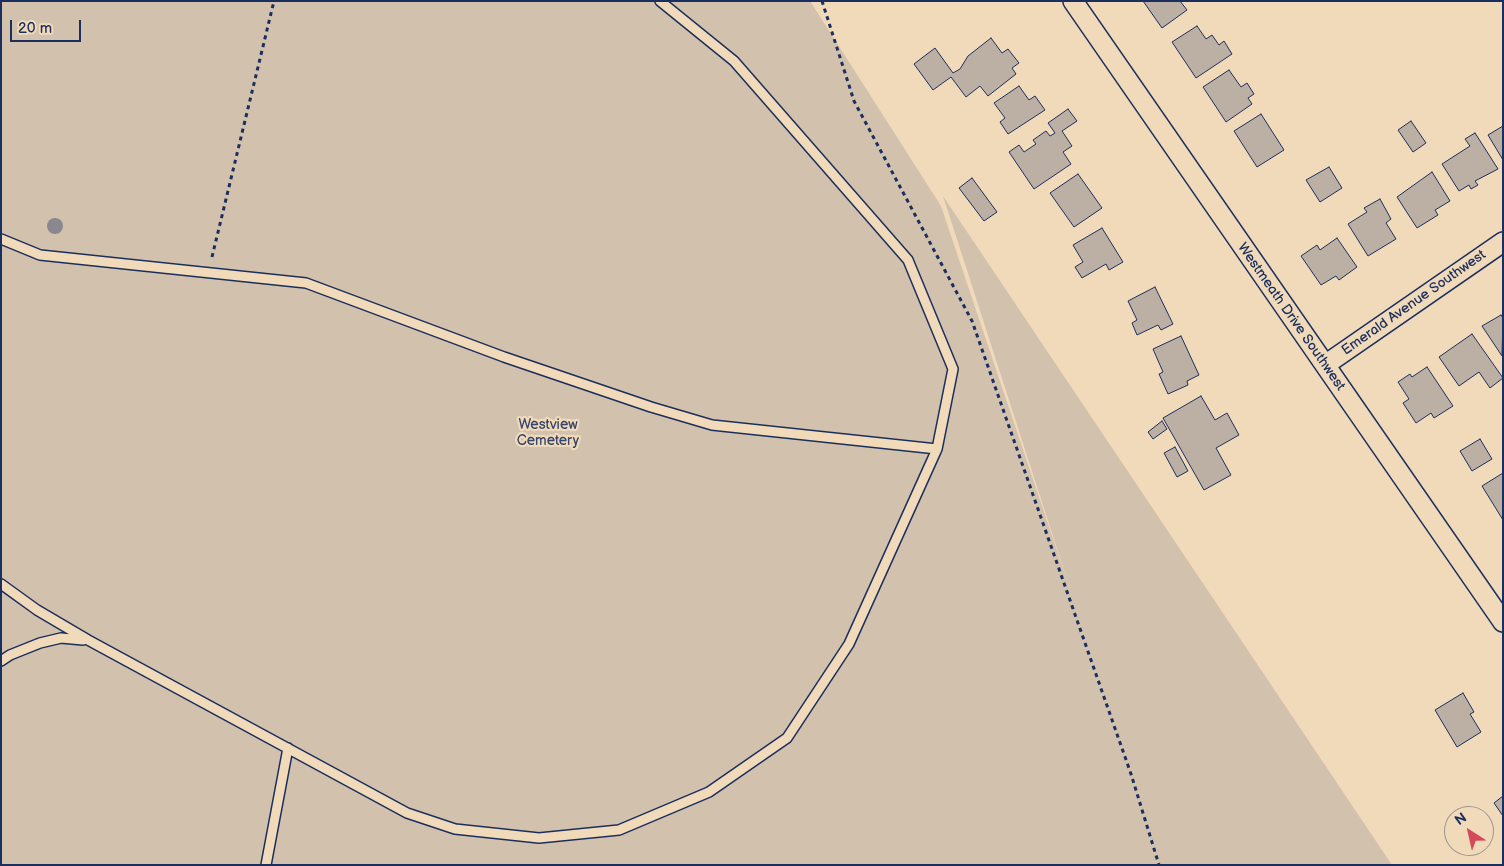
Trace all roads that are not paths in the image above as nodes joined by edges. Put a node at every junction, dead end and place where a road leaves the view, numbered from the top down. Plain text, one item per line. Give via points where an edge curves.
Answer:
1 (660, 1) edge
2 (1076, 6) edge
3 (1, 239) edge
4 (1503, 242) edge
5 (1325, 365) junction
6 (937, 449) junction
7 (1, 584) edge
8 (1503, 622) edge
9 (88, 640) junction
10 (1, 661) edge
11 (288, 748) junction
12 (266, 865) edge

1 - 6 lane via 734,61 908,260 953,369
2 - 5 street, Westmeath Drive Southwest
3 - 6 lane via 40,255 306,283 504,358 712,425
4 - 5 street, Emerald Avenue Southwest
5 - 8 street, Westmeath Drive Southwest
6 - 11 lane via 849,644 787,738 709,792 620,830 539,838 456,829 407,813
7 - 9 lane
9 - 10 lane via 61,638 40,642
9 - 11 lane
11 - 12 lane

